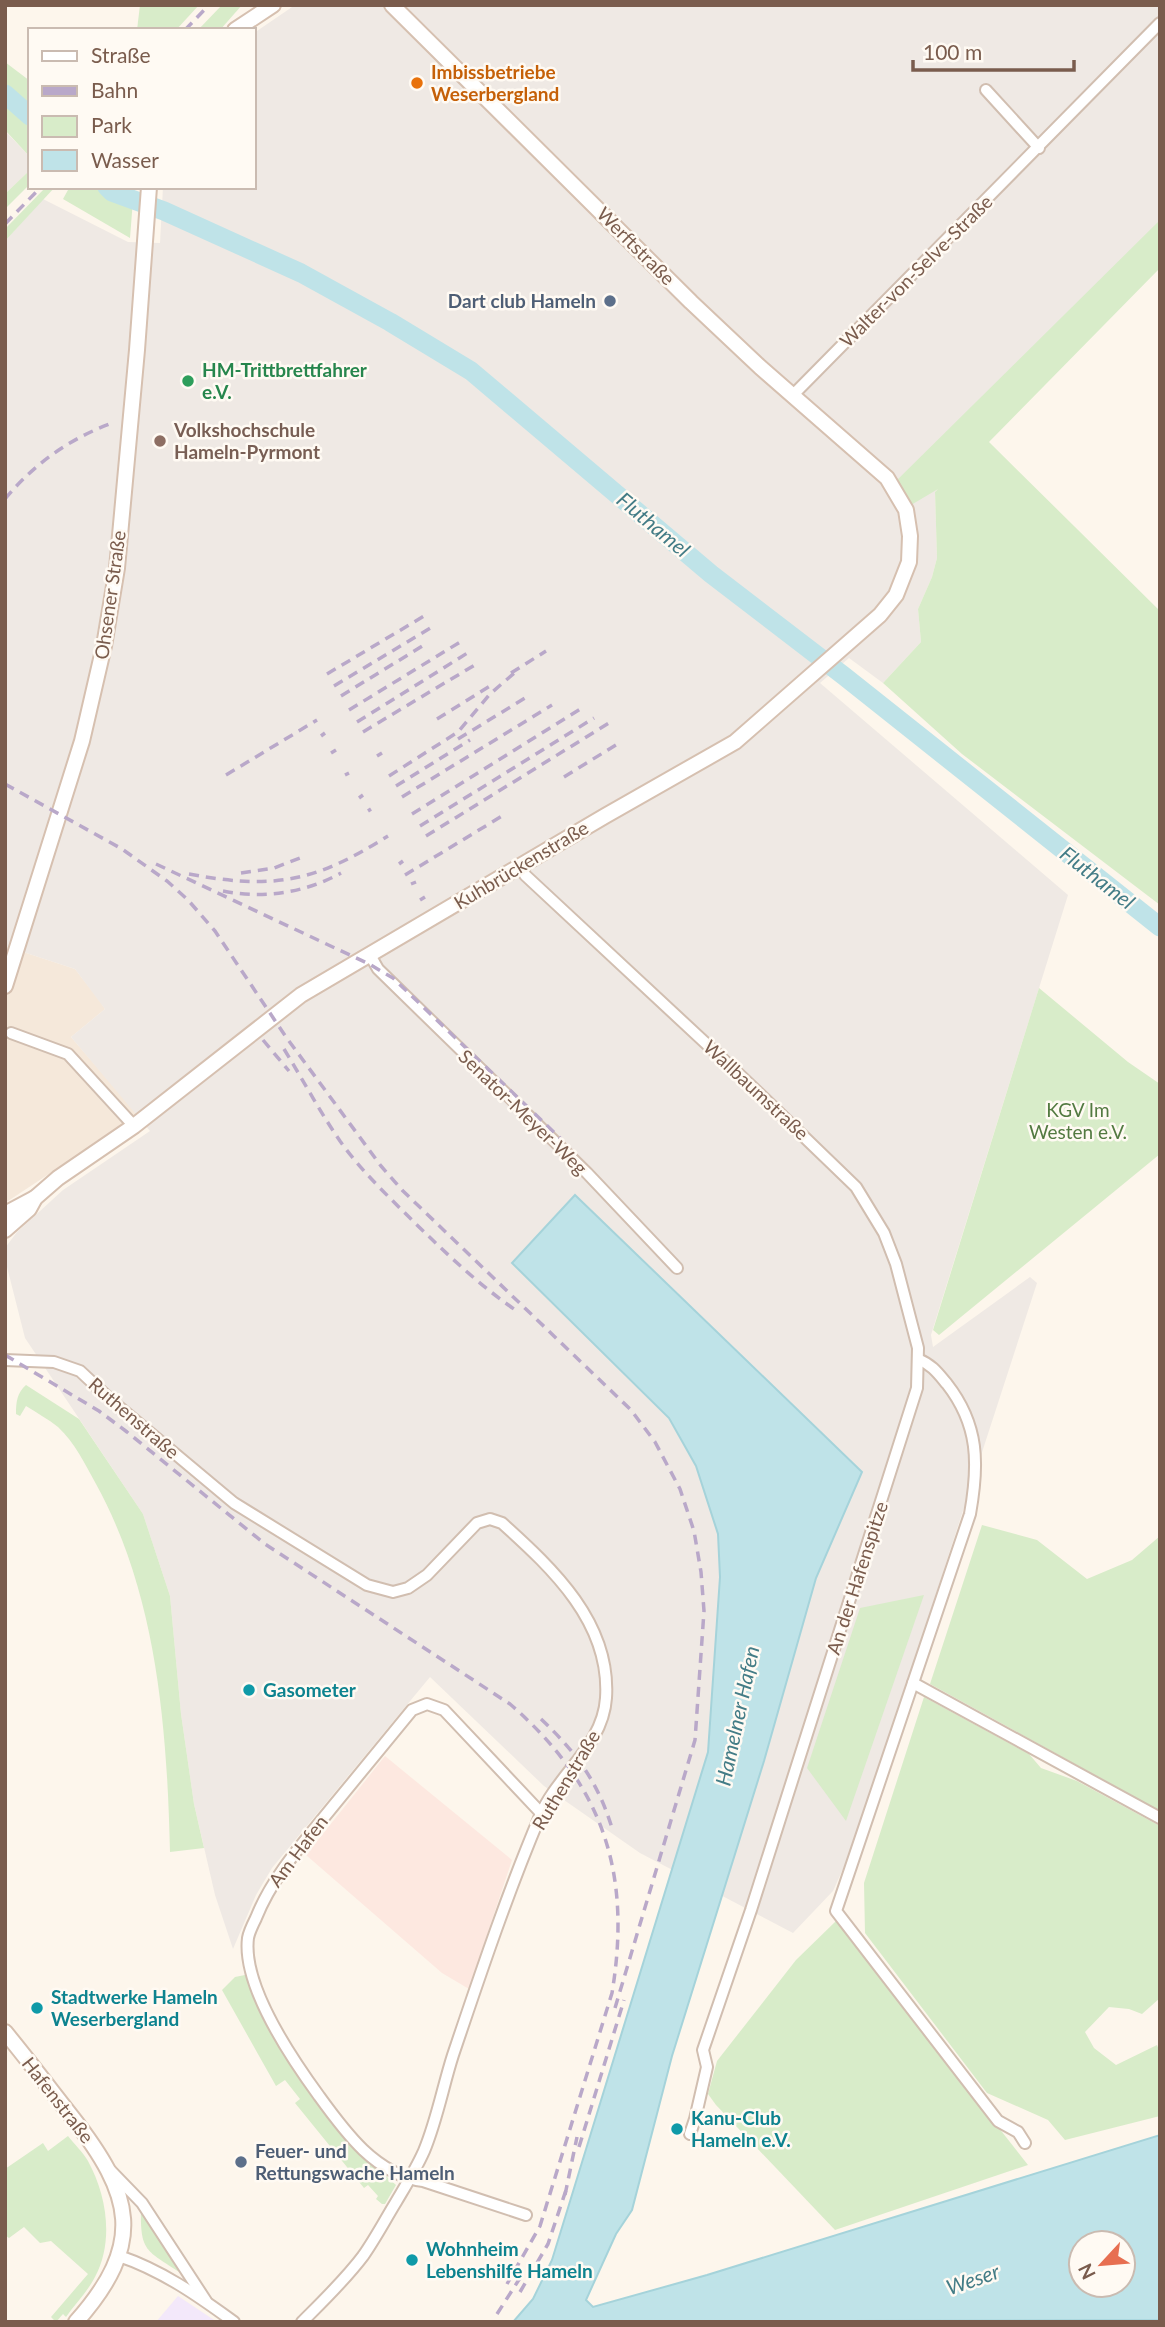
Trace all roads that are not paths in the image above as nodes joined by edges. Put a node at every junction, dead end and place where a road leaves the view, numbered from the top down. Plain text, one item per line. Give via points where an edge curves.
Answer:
1 (273, 5) edge
2 (392, 5) edge
3 (1160, 23) edge
4 (238, 28) edge
5 (986, 90) dead end
6 (1039, 148) junction
7 (148, 189) edge
8 (793, 395) junction
9 (887, 478) joint
10 (521, 866) junction
11 (370, 955) junction
12 (5, 986) edge
13 (12, 1033) dead end
14 (134, 1126) junction
15 (35, 1198) junction
16 (5, 1214) edge
17 (5, 1230) edge
18 (677, 1268) dead end
19 (918, 1359) junction
20 (5, 1360) edge
21 (913, 1683) junction
22 (541, 1813) junction
23 (1160, 1818) edge
24 (5, 2032) edge
25 (690, 2134) dead end
26 (1025, 2143) dead end
27 (109, 2169) junction
28 (409, 2180) junction
29 (526, 2215) dead end
30 (119, 2256) junction
31 (205, 2301) junction
32 (76, 2322) edge
33 (234, 2322) edge
34 (302, 2322) edge

1 - 4 street
2 - 8 street, Werftstraße via 691,302
3 - 6 street, Walter-von-Selve-Straße
5 - 6 street
6 - 8 street, Walter-von-Selve-Straße
7 - 12 street, Ohsener Straße via 118,555 104,646 86,728
8 - 9 street, Werftstraße
9 - 10 street, Kuhbrückenstraße via 906,509 909,562 896,594 880,615 735,742
10 - 11 street, Kuhbrückenstraße
10 - 19 street, Wallbaumstraße via 525,875 856,1187 884,1233 896,1264
11 - 14 street, Kuhbrückenstraße via 301,995
11 - 18 street, Senator-Meyer-Weg via 378,969 587,1173
13 - 14 street via 68,1054
14 - 15 street, Kuhbrückenstraße
15 - 16 street, Kuhbrückenstraße
15 - 17 street, Kuhbrückenstraße
19 - 21 street via 932,1365 958,1398 971,1427 976,1454 970,1514
19 - 25 street, An der Hafenspitze via 917,1388 703,2050 706,2067
20 - 22 street, Ruthenstraße via 54,1362 80,1371 234,1503 379,1589 408,1588 477,1522 490,1518 502,1523 570,1592 591,1623 604,1662 606,1699 600,1723
21 - 23 street
21 - 26 street via 836,1911 998,2121
22 - 28 street, Ruthenstraße via 497,1927 424,2150
22 - 28 street, Am Hafen via 444,1710 427,1704 419,1707 286,1863 264,1898 248,1938 250,1967 293,2060 374,2161
24 - 27 street, Hafenstraße
27 - 30 street, Hafenstraße via 122,2205
27 - 31 street, Hafenstraße via 142,2203
28 - 29 street, Am Hafen
28 - 34 street, Ruthenstraße via 364,2254
30 - 31 street, Hafenstraße via 147,2265
30 - 32 street via 103,2289
31 - 33 street, Hafenstraße

